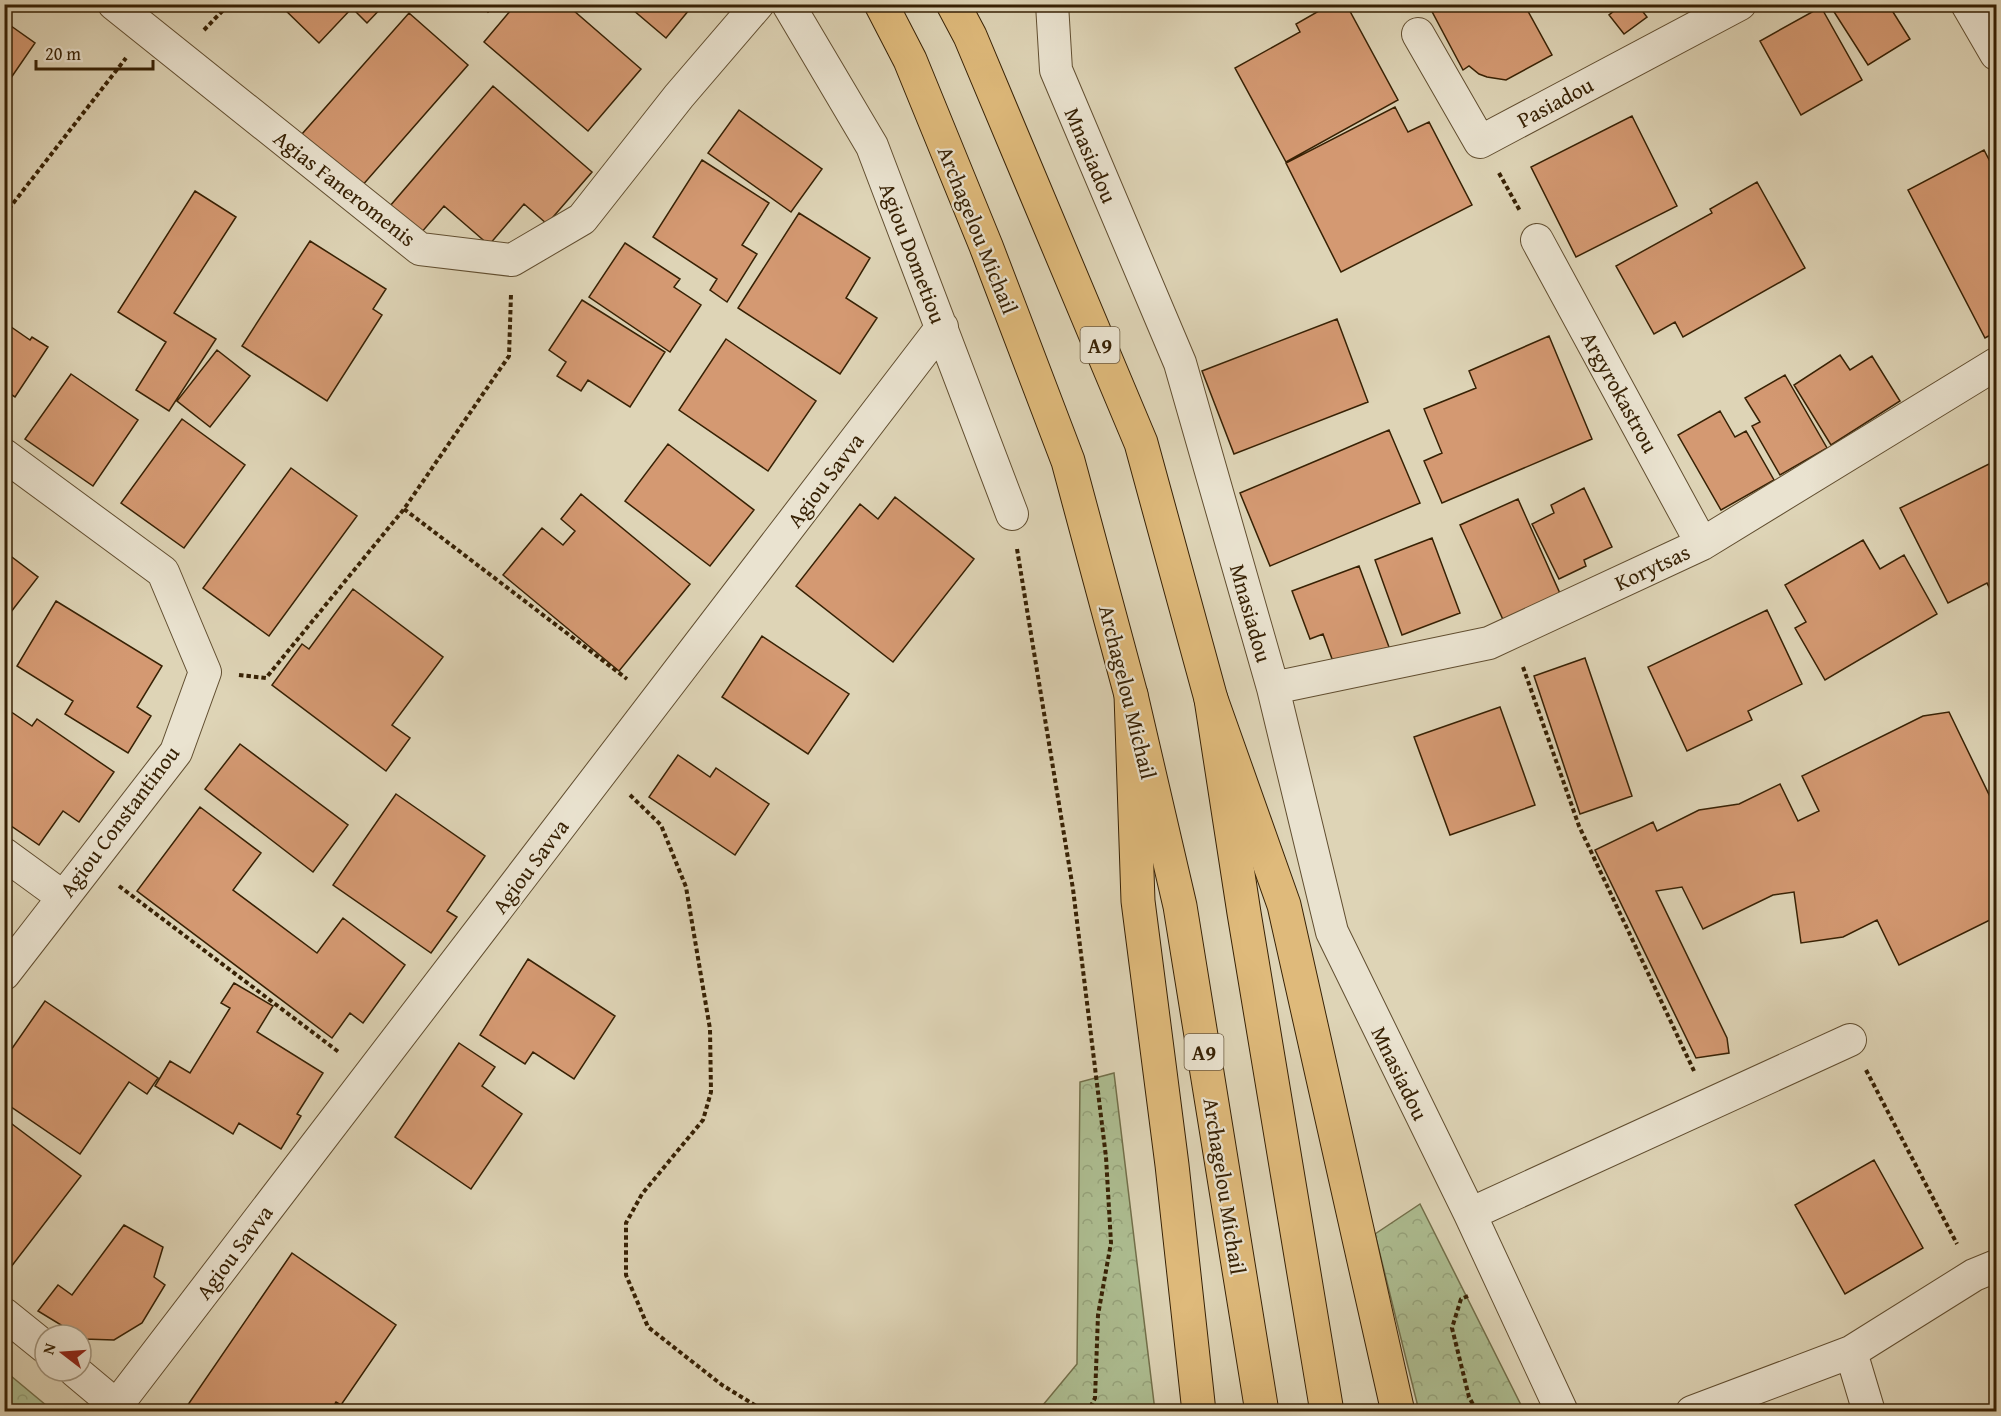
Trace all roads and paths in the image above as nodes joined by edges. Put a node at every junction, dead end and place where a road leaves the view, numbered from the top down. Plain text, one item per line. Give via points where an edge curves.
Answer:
1 (114, 4) edge
2 (758, 4) edge
3 (788, 4) edge
4 (881, 4) edge
5 (953, 4) edge
6 (1052, 4) edge
7 (1740, 4) edge
8 (1967, 4) edge
9 (147, 31) junction
10 (1418, 34) dead end
11 (1996, 54) edge
12 (1480, 142) junction
13 (4, 215) edge
14 (1537, 240) joint
15 (512, 260) junction
16 (942, 327) junction
17 (1996, 364) edge
18 (4, 455) edge
19 (404, 508) junction
20 (1012, 514) joint
21 (1702, 544) junction
22 (1511, 633) junction
23 (205, 672) junction
24 (1273, 688) junction
25 (1131, 695) junction
26 (1211, 699) junction
27 (656, 701) junction
28 (603, 770) junction
29 (4, 854) edge
30 (90, 864) junction
31 (63, 897) junction
32 (4, 974) edge
33 (1850, 1040) joint
34 (370, 1075) junction
35 (1709, 1104) junction
36 (1470, 1214) junction
37 (1985, 1270) edge
38 (1470, 1294) dead end
39 (4, 1314) edge
40 (33, 1337) edge
41 (1851, 1352) junction
42 (90, 1383) edge
43 (120, 1408) edge
44 (766, 1412) edge
45 (1088, 1412) edge
46 (1198, 1412) edge
47 (1262, 1412) edge
48 (1327, 1412) edge
49 (1398, 1412) edge
50 (1477, 1412) edge
51 (1562, 1412) edge
52 (1692, 1412) edge
53 (1869, 1412) edge

1 - 9 street, Agias Faneromenis
2 - 15 street via 582,219
3 - 16 street, Agiou Dometiou via 872,146
4 - 25 highway, Archagelou Michail / A9 via 910,60 1068,460
5 - 26 highway, A9 via 970,36 1141,443
6 - 24 street, Mnasiadou via 1056,70 1180,363
7 - 12 street, Pasiadou
8 - 11 street
9 - 13 path
9 - 15 street, Agias Faneromenis via 420,249
10 - 12 street
12 - 14 path
14 - 21 street, Argyrokastrou
15 - 19 path via 508,356
16 - 20 street, Agiou Dometiou
16 - 27 street, Agiou Savva
17 - 21 street, Korytsas
18 - 23 street via 163,572
19 - 23 path via 266,678
19 - 27 path
20 - 45 path via 1073,889 1106,1157 1111,1243 1098,1315 1095,1398
21 - 22 street, Korytsas
22 - 24 street, Korytsas via 1489,643
22 - 35 path via 1579,826
23 - 30 street, Agiou Constantinou via 176,752
24 - 36 street, Mnasiadou via 1332,932
25 - 46 highway via 1138,901
25 - 47 highway, Archagelou Michail / A9 via 1180,906
26 - 48 highway, A9
26 - 49 highway via 1284,904
27 - 28 street, Agiou Savva
28 - 34 street, Agiou Savva
28 - 44 path via 661,825 686,887 710,1029 711,1092 704,1120 642,1194 626,1223 626,1275 648,1327 722,1385
29 - 31 street
30 - 31 street, Agiou Constantinou
30 - 34 path
31 - 32 street, Agiou Constantinou
33 - 35 street
33 - 37 path
34 - 43 street, Agiou Savva
35 - 36 street
36 - 51 street, Mnasiadou
37 - 41 street
38 - 50 path via 1461,1299 1452,1328 1469,1397
39 - 40 street
41 - 52 street
41 - 53 street
42 - 43 street

